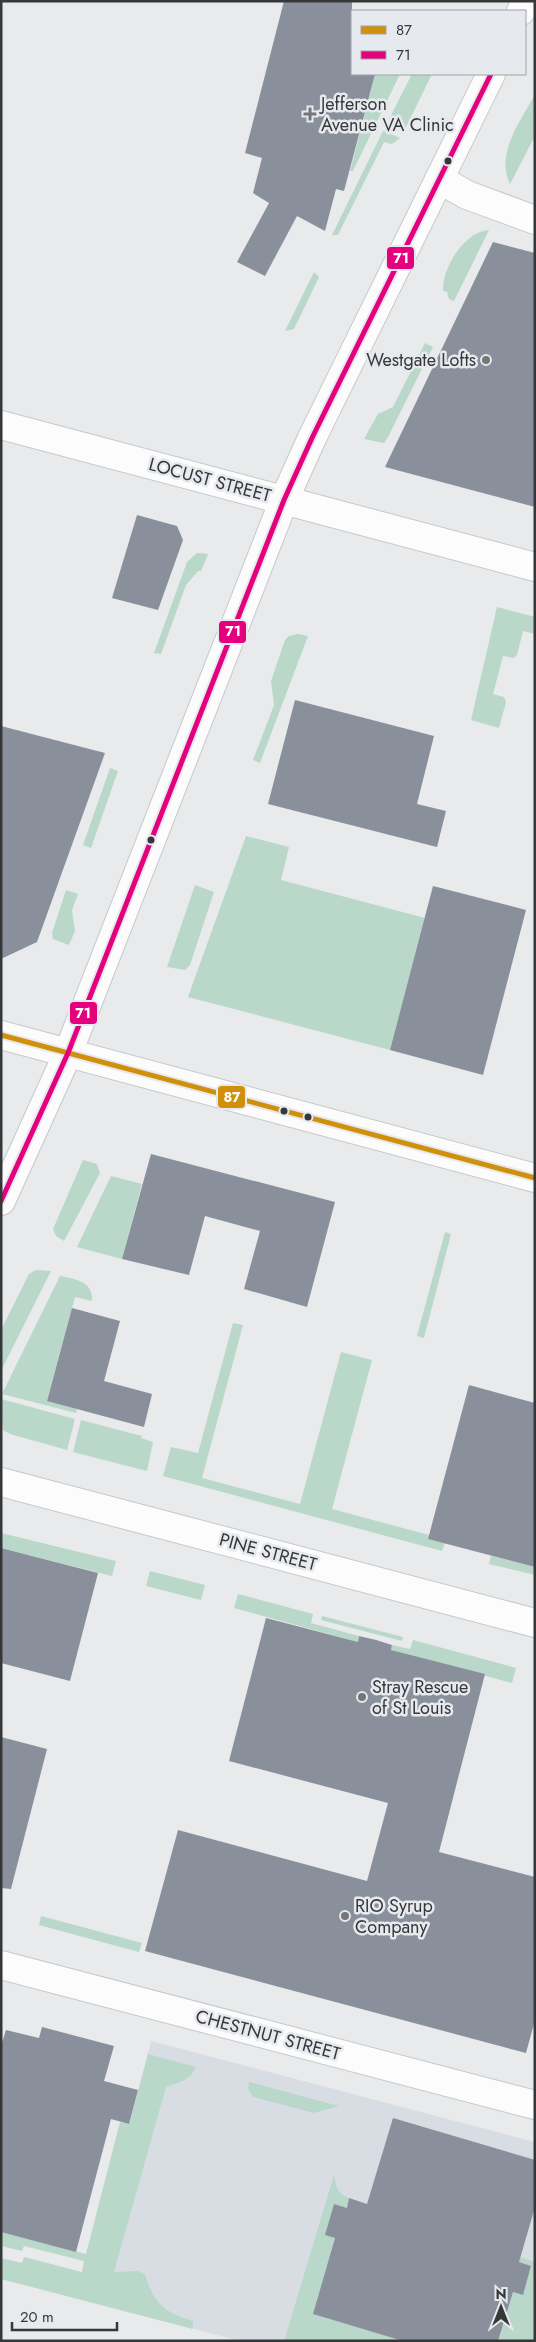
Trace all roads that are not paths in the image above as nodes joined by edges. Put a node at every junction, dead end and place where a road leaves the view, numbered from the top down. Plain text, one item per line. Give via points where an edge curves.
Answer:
1 (491, 75) edge
2 (439, 179) junction
3 (535, 220) edge
4 (1, 425) edge
5 (284, 500) junction
6 (535, 567) edge
7 (1, 1035) edge
8 (68, 1053) junction
9 (535, 1178) edge
10 (1, 1201) edge
11 (1, 1482) edge
12 (535, 1623) edge
13 (1, 1965) edge
14 (535, 2105) edge

1 - 2 main road
2 - 3 main road via 467,195
2 - 5 main road
4 - 5 main road, LOCUST STREET
5 - 6 main road, LOCUST STREET
5 - 8 main road
7 - 8 main road
8 - 9 main road
8 - 10 main road
11 - 12 main road, PINE STREET
13 - 14 main road, CHESTNUT STREET

